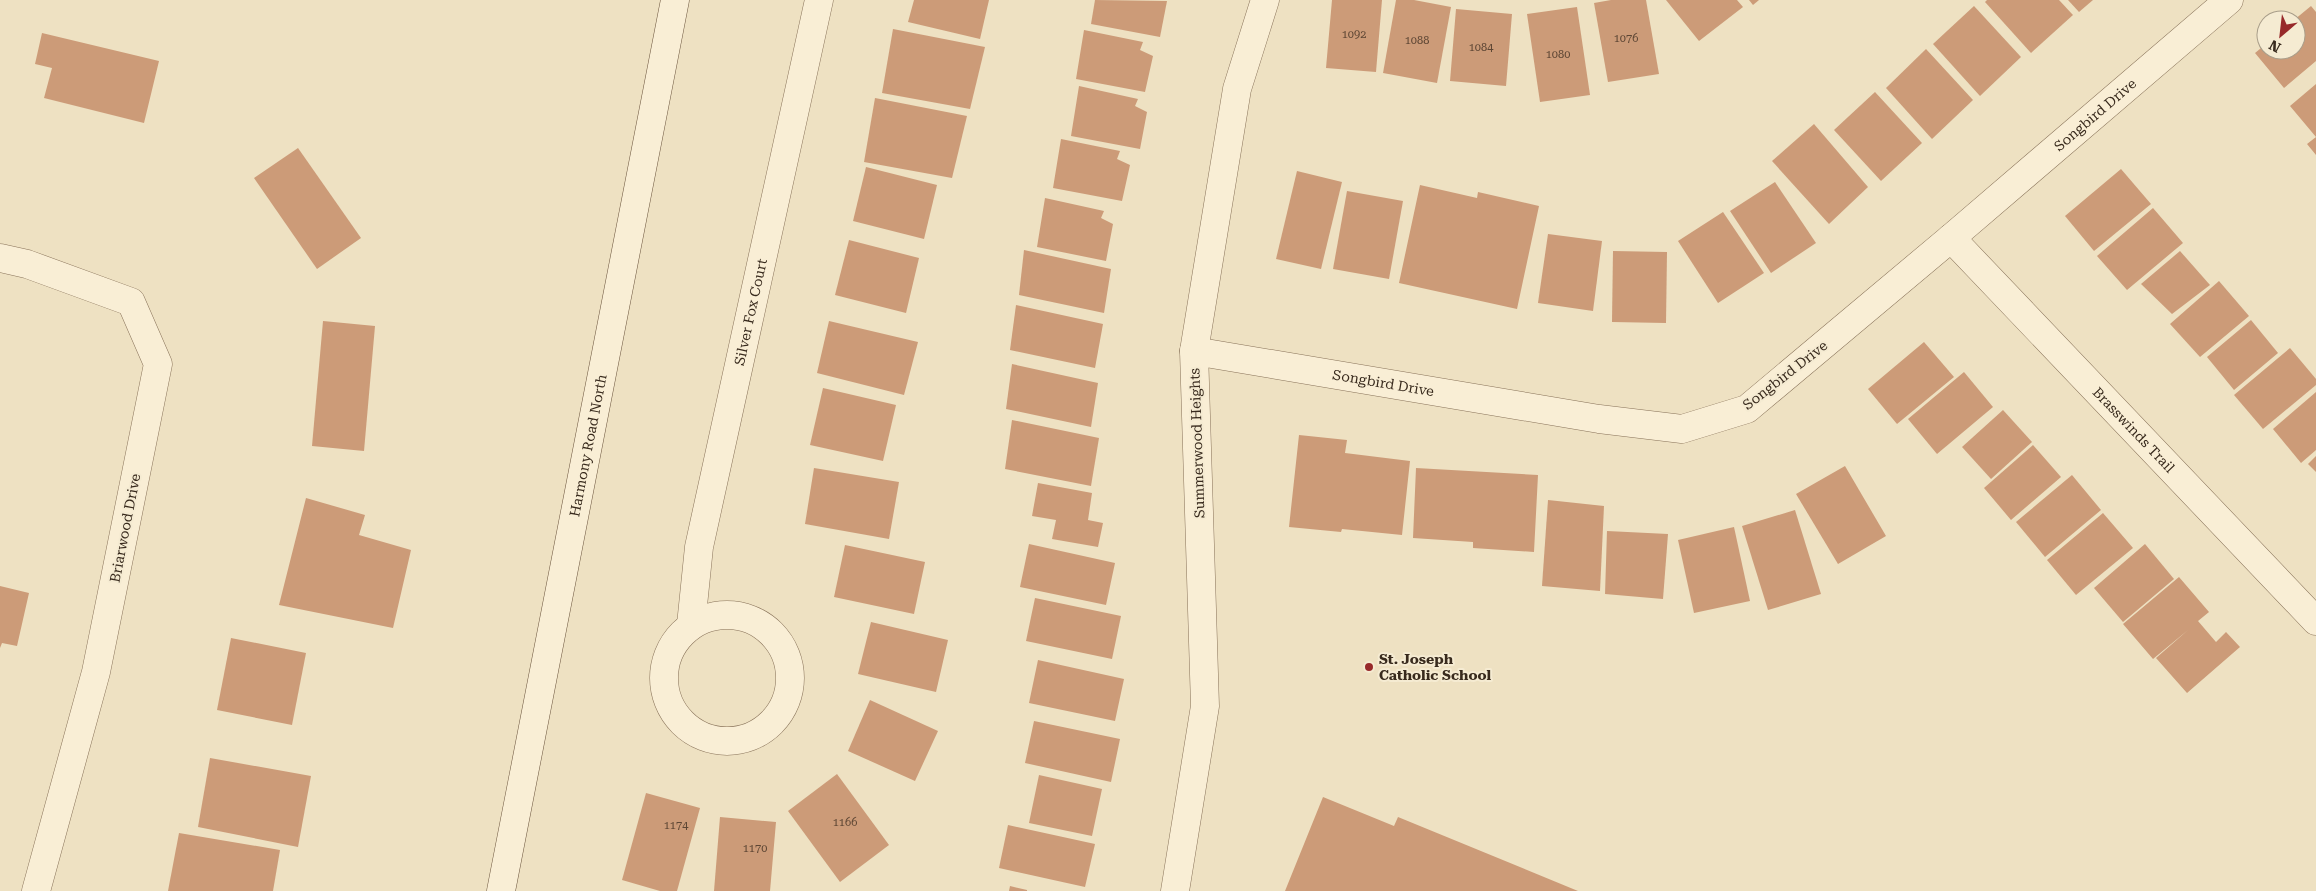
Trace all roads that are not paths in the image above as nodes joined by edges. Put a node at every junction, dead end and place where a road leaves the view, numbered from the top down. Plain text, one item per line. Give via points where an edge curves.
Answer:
1 (675, 0) edge
2 (819, 0) edge
3 (1265, 0) edge
4 (2229, 0) edge
5 (1951, 238) junction
6 (0, 258) edge
7 (1194, 351) junction
8 (2316, 621) edge
9 (692, 625) junction
10 (36, 891) edge
11 (501, 891) edge
12 (1175, 891) edge

1 - 11 street, Harmony Road North
2 - 9 street, Silver Fox Court via 698,547
3 - 7 street, Summerwood Heights via 1237,89
4 - 5 street, Songbird Drive
5 - 7 street, Songbird Drive via 1747,409 1682,429 1599,419
5 - 8 street, Brasswinds Trail
6 - 10 street, Briarwood Drive via 27,264 131,302 158,364 96,672
7 - 12 street, Summerwood Heights via 1205,706
9 - 9 street via 677,638 670,650 663,675 666,696 674,714 705,738 725,742 745,739 763,731 779,716 789,696 791,674 786,652 774,634 755,621 734,615 712,616

